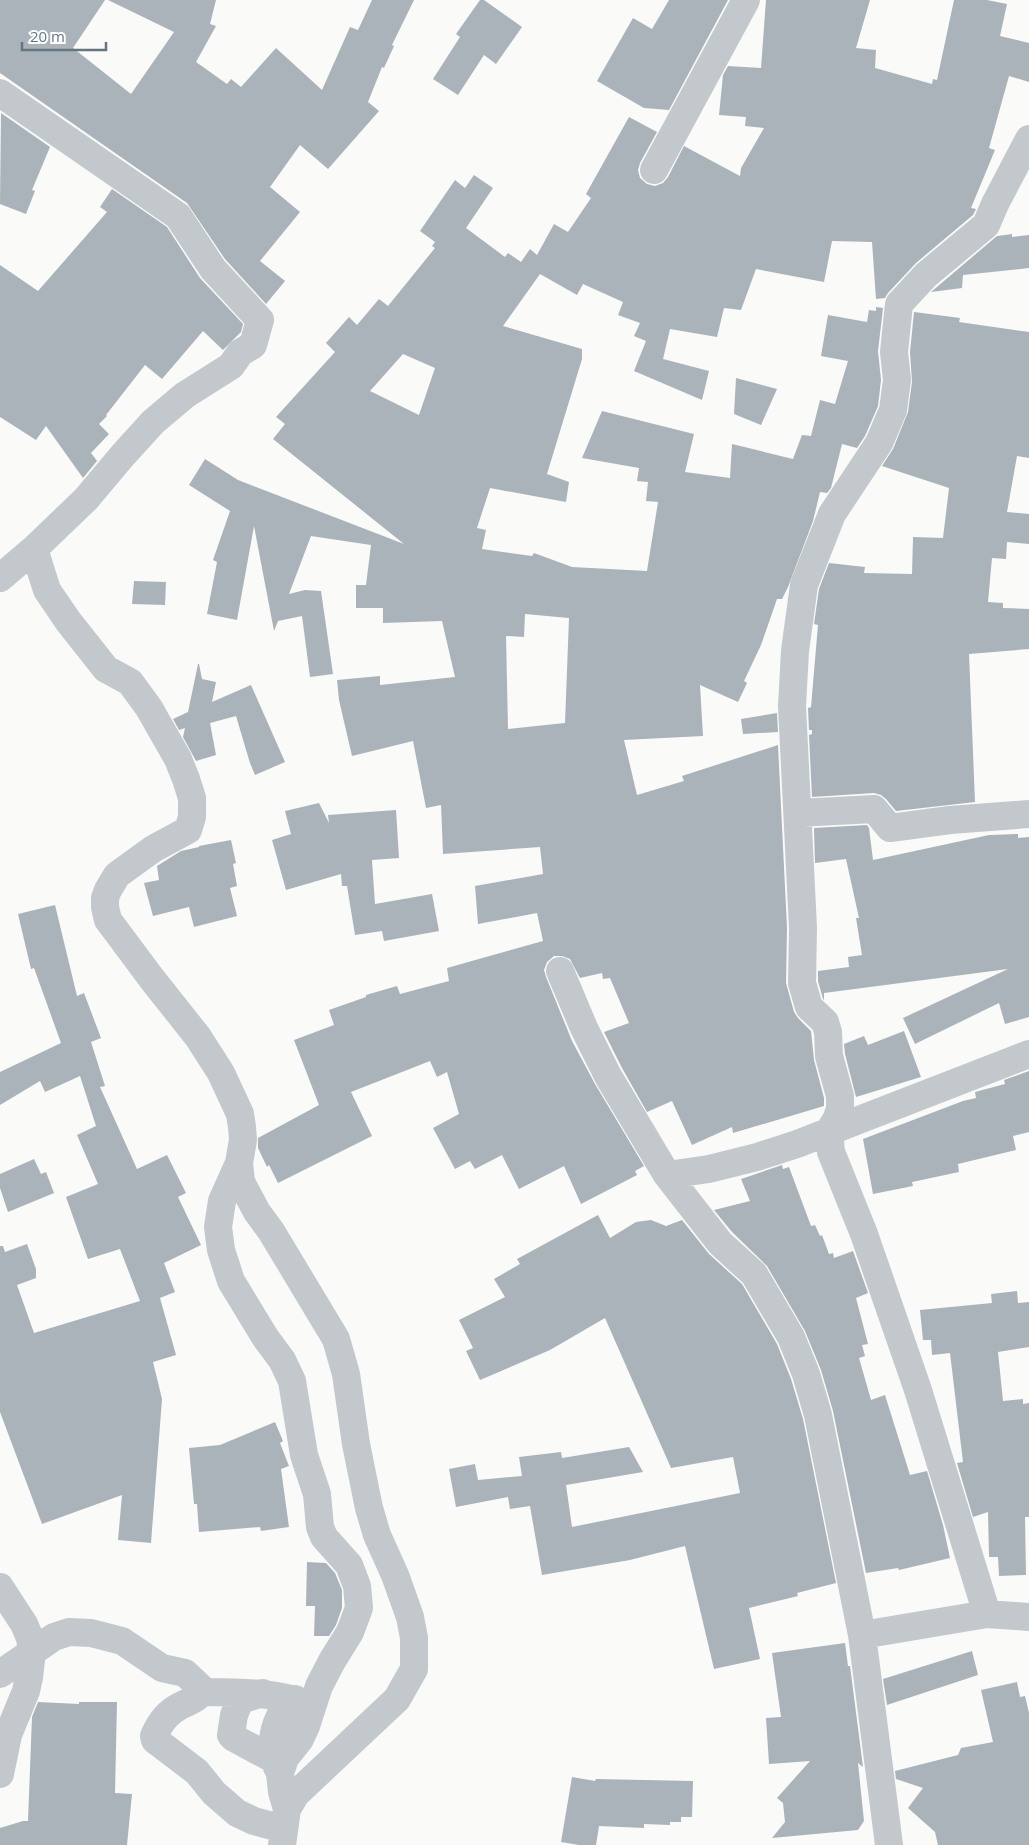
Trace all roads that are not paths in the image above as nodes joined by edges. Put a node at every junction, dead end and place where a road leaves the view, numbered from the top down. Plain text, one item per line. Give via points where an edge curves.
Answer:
1 (746, 0) edge
2 (0, 93) edge
3 (1029, 139) edge
4 (654, 170) dead end
5 (34, 549) junction
6 (0, 578) edge
7 (798, 813) junction
8 (1029, 814) edge
9 (560, 971) dead end
10 (1029, 1054) edge
11 (829, 1130) junction
12 (239, 1162) junction
13 (667, 1175) junction
14 (0, 1587) edge
15 (987, 1614) junction
16 (1029, 1617) edge
17 (862, 1634) junction
18 (32, 1652) junction
19 (0, 1674) edge
20 (203, 1690) junction
21 (263, 1694) junction
22 (304, 1702) junction
23 (278, 1767) junction
24 (0, 1774) edge
25 (284, 1828) edge
26 (889, 1845) edge

1 - 4 street
2 - 5 street via 178,216 213,269 260,320 253,345 240,353 231,366 185,395 153,422 86,499
3 - 7 street via 986,225 926,275 899,304 893,410 879,443 832,514 804,585 792,706
5 - 6 street
5 - 12 street via 47,590 106,669 130,682 178,759 186,779 192,798 188,830 152,849 117,875 108,890 105,907 108,920 221,1072 240,1114 243,1140
7 - 8 street via 874,810 890,828
7 - 11 street via 802,983 809,1007 825,1022 829,1056 840,1096 840,1109
9 - 13 street via 608,1076
10 - 11 street
11 - 13 street via 757,1157
11 - 15 street via 831,1152 864,1234 918,1390
12 - 22 street via 222,1201 218,1227 220,1250 232,1282 292,1381 304,1455 318,1494 320,1527 324,1537 349,1565 357,1586 359,1608 355,1622
12 - 25 street via 242,1182 257,1212 336,1339 346,1374 367,1499 410,1616 414,1638 414,1668 397,1699 296,1794
13 - 17 street via 720,1243 754,1274 791,1337 818,1415
14 - 18 street via 24,1624
15 - 16 street
15 - 17 street
17 - 26 street
18 - 19 street
18 - 20 street via 54,1636 69,1632 90,1633 122,1641 162,1668 185,1673
18 - 24 street via 30,1678 8,1735
20 - 21 street
20 - 25 street via 194,1700 181,1705 165,1718 154,1736 155,1740 197,1772 237,1813
21 - 22 street
21 - 23 street via 240,1700 231,1735
22 - 23 street via 287,1705 278,1720 274,1740
23 - 25 street

